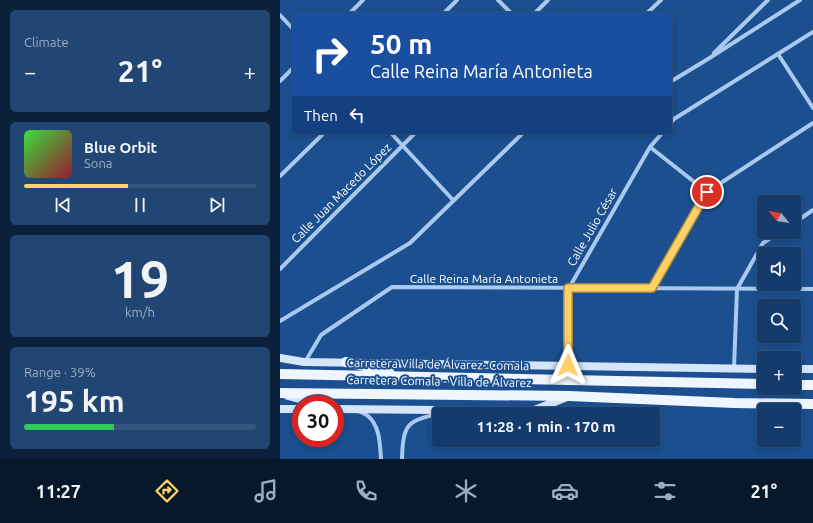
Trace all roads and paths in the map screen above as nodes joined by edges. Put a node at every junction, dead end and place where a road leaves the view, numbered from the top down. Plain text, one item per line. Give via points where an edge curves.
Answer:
1 (363, 0) edge
2 (457, 0) edge
3 (498, 0) edge
4 (548, 0) edge
5 (661, 0) edge
6 (768, 0) edge
7 (800, 0) edge
8 (351, 12) edge
9 (445, 12) edge
10 (510, 12) edge
11 (536, 12) edge
12 (648, 12) edge
13 (280, 15) edge
14 (292, 28) edge
15 (813, 32) edge
16 (778, 54) junction
17 (708, 59) junction
18 (292, 69) edge
19 (280, 81) edge
20 (672, 81) edge
21 (813, 108) edge
22 (672, 122) edge
23 (813, 123) edge
24 (323, 134) edge
25 (392, 134) edge
26 (414, 134) edge
27 (522, 134) edge
28 (661, 134) edge
29 (403, 146) junction
30 (650, 147) junction
31 (280, 176) edge
32 (707, 192) junction
33 (454, 200) junction
34 (813, 210) edge
35 (801, 218) edge
36 (769, 239) edge
37 (280, 269) edge
38 (568, 288) junction
39 (652, 288) junction
40 (737, 289) junction
41 (813, 289) edge
42 (280, 321) edge
43 (280, 358) edge
44 (304, 362) junction
45 (346, 362) junction
46 (568, 365) junction
47 (654, 367) junction
48 (734, 368) junction
49 (757, 369) edge
50 (801, 369) edge
51 (813, 369) edge
52 (280, 374) edge
53 (410, 376) junction
54 (655, 383) junction
55 (757, 384) edge
56 (801, 385) edge
57 (813, 385) edge
58 (280, 393) edge
59 (292, 396) edge
60 (569, 396) junction
61 (813, 404) edge
62 (542, 407) edge
63 (280, 409) edge
64 (292, 409) edge
65 (344, 409) edge
66 (357, 410) junction
67 (432, 411) edge
68 (432, 416) edge
69 (381, 459) edge
70 (402, 459) edge

1 - 8 street
2 - 9 street
3 - 10 street
4 - 11 street
5 - 12 street
6 - 17 street
7 - 17 street
13 - 14 street
15 - 16 street
16 - 21 street
16 - 22 street
17 - 20 street
18 - 19 street
23 - 32 street
24 - 31 street
25 - 29 street
26 - 29 street, Calle Juan Macedo López
27 - 33 street
28 - 30 street, Calle Julio César
29 - 33 street
29 - 37 street, Calle Juan Macedo López
30 - 32 street
30 - 38 street, Calle Julio César
32 - 39 street
33 - 42 street via 410,243
34 - 35 street
36 - 40 street via 763,243
38 - 39 street, Calle Reina María Antonieta
38 - 44 street, Calle Reina María Antonieta via 392,287 321,335
38 - 46 street
39 - 40 street, Calle Reina María Antonieta
40 - 41 street, Calle Reina María Antonieta
40 - 48 street
43 - 44 street
44 - 45 street
45 - 46 street
45 - 53 main road
46 - 47 street
47 - 48 street
47 - 54 street
48 - 49 street
50 - 51 street
52 - 53 main road, Carretera Villa de Álvarez- Comala
53 - 54 main road, Carretera Villa de Álvarez- Comala
54 - 55 main road, Carretera Villa de Álvarez- Comala
56 - 57 main road
58 - 59 street
58 - 60 main road, Carretera Comala - Villa de Álvarez
60 - 61 main road, Carretera Comala - Villa de Álvarez
60 - 62 street
63 - 64 street
65 - 66 street
66 - 67 street
66 - 69 street via 368,416 376,429
68 - 70 street via 410,424 405,431

